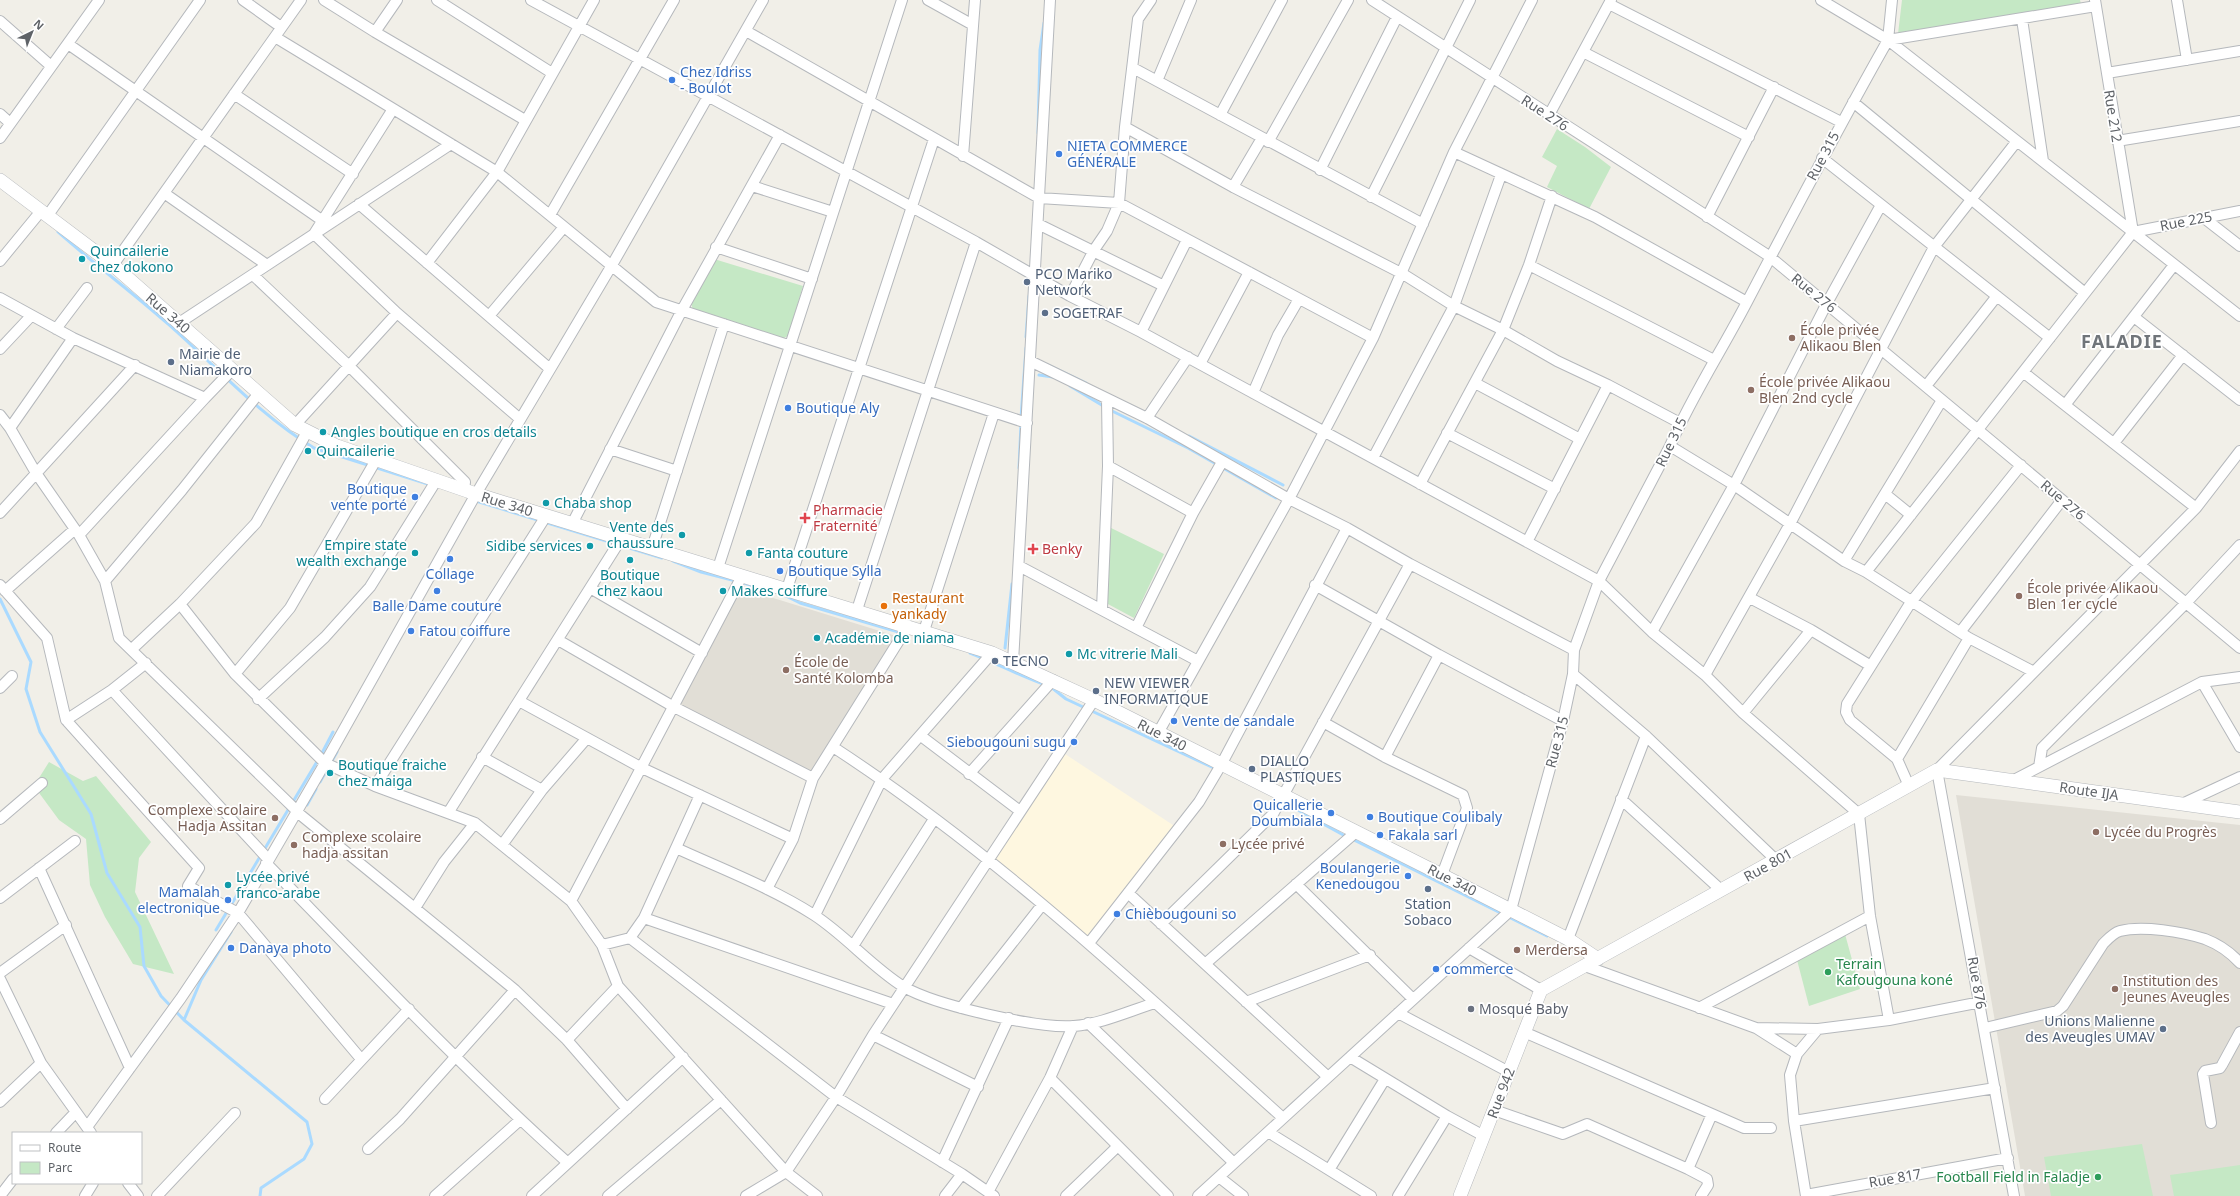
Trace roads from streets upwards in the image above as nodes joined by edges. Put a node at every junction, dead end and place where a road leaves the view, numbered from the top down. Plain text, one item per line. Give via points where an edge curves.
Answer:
1 (99, 0) edge
2 (200, 0) edge
3 (243, 0) edge
4 (301, 0) edge
5 (324, 0) edge
6 (398, 0) edge
7 (437, 0) edge
8 (531, 0) edge
9 (594, 0) edge
10 (674, 0) edge
11 (763, 0) edge
12 (902, 0) edge
13 (928, 0) edge
14 (975, 0) edge
15 (1050, 0) edge
16 (1151, 0) edge
17 (1191, 0) edge
18 (1282, 0) edge
19 (1348, 0) edge
20 (1372, 0) edge
21 (1470, 0) edge
22 (1532, 0) edge
23 (1821, 0) edge
24 (1892, 0) edge
25 (2177, 0) edge
26 (1610, 2) edge
27 (2095, 3) edge
28 (1397, 18) junction
29 (2022, 19) junction
30 (0, 21) edge
31 (973, 25) junction
32 (579, 26) junction
33 (282, 27) junction
34 (746, 30) junction
35 (374, 32) junction
36 (275, 37) junction
37 (1888, 40) junction
38 (68, 44) junction
39 (1444, 48) junction
40 (2240, 51) edge
41 (1583, 52) junction
42 (640, 60) junction
43 (2187, 60) junction
44 (51, 66) junction
45 (1133, 68) junction
46 (552, 73) junction
47 (2106, 73) junction
48 (1492, 78) junction
49 (1157, 81) junction
50 (1774, 87) junction
51 (136, 91) junction
52 (234, 94) junction
53 (707, 96) junction
54 (869, 100) junction
55 (1853, 102) junction
56 (393, 108) junction
57 (0, 114) edge
58 (1220, 115) junction
59 (1549, 115) junction
60 (525, 120) junction
61 (2240, 121) edge
62 (1841, 122) junction
63 (10, 124) junction
64 (1125, 127) junction
65 (780, 135) junction
66 (0, 138) edge
67 (203, 138) junction
68 (1749, 138) junction
69 (934, 139) junction
70 (1265, 140) junction
71 (2017, 141) junction
72 (2117, 141) junction
73 (451, 144) junction
74 (1454, 152) junction
75 (963, 156) junction
76 (1822, 158) junction
77 (2043, 161) junction
78 (1320, 170) junction
79 (497, 172) junction
80 (847, 172) junction
81 (353, 174) junction
82 (1501, 175) junction
83 (0, 180) edge
84 (752, 186) junction
85 (1234, 187) junction
86 (164, 193) junction
87 (1552, 196) junction
88 (1371, 197) junction
89 (1039, 198) junction
90 (1972, 200) junction
91 (1118, 203) junction
92 (360, 204) junction
93 (1881, 205) junction
94 (911, 207) junction
95 (2240, 211) edge
96 (833, 212) junction
97 (45, 213) junction
98 (550, 215) junction
99 (1708, 217) junction
100 (2204, 218) junction
101 (322, 221) junction
102 (1038, 224) junction
103 (1423, 224) junction
104 (564, 227) junction
105 (2132, 232) junction
106 (314, 234) junction
107 (1187, 240) junction
108 (976, 242) junction
109 (2240, 246) edge
110 (1934, 247) junction
111 (716, 248) junction
112 (1094, 250) junction
113 (1769, 256) junction
114 (0, 261) edge
115 (428, 263) junction
116 (113, 265) junction
117 (267, 265) junction
118 (612, 265) junction
119 (1530, 265) junction
120 (2174, 265) junction
121 (1249, 272) junction
122 (253, 274) junction
123 (1403, 274) junction
124 (1035, 275) junction
125 (812, 279) junction
126 (1164, 286) junction
127 (87, 288) dead end
128 (2085, 292) junction
129 (1070, 296) junction
130 (1997, 296) junction
131 (0, 298) edge
132 (1299, 299) junction
133 (1747, 302) junction
134 (1827, 303) junction
135 (1454, 306) junction
136 (682, 310) junction
137 (397, 313) junction
138 (31, 316) junction
139 (489, 316) junction
140 (2240, 316) edge
141 (2134, 317) junction
142 (179, 323) junction
143 (724, 324) junction
144 (56, 329) junction
145 (1503, 330) junction
146 (1141, 332) junction
147 (73, 338) junction
148 (1373, 338) junction
149 (2050, 338) junction
150 (790, 346) junction
151 (0, 349) edge
152 (1881, 349) junction
153 (2183, 355) junction
154 (1188, 357) junction
155 (1714, 360) junction
156 (1030, 361) junction
157 (1200, 364) junction
158 (135, 365) junction
159 (348, 365) junction
160 (859, 368) junction
161 (550, 369) junction
162 (232, 370) junction
163 (2023, 372) junction
164 (1474, 383) junction
165 (1608, 385) junction
166 (1926, 386) junction
167 (928, 391) junction
168 (259, 392) junction
169 (1253, 393) junction
170 (205, 398) junction
171 (1107, 400) junction
172 (1942, 400) junction
173 (2240, 400) edge
174 (2065, 405) junction
175 (994, 413) junction
176 (0, 415) edge
177 (1147, 418) junction
178 (520, 419) junction
179 (1027, 423) junction
180 (1680, 423) junction
181 (295, 426) junction
182 (10, 428) junction
183 (1978, 429) junction
184 (307, 432) junction
185 (1325, 432) junction
186 (1447, 434) junction
187 (1580, 440) junction
188 (2114, 443) junction
189 (1670, 446) junction
190 (610, 450) junction
191 (2239, 455) edge
192 (1373, 458) junction
193 (376, 460) junction
194 (1222, 462) junction
195 (2021, 465) junction
196 (1108, 466) junction
197 (677, 471) junction
198 (36, 473) junction
199 (436, 481) junction
200 (1420, 484) junction
201 (1734, 485) junction
202 (1555, 488) junction
203 (470, 492) junction
204 (1885, 494) junction
205 (1289, 499) junction
206 (2062, 500) junction
207 (2196, 508) junction
208 (1193, 512) junction
209 (0, 513) edge
210 (1911, 515) junction
211 (546, 516) junction
212 (572, 524) junction
213 (1790, 524) junction
214 (1347, 528) junction
215 (77, 532) junction
216 (621, 539) junction
217 (1527, 542) junction
218 (2240, 545) edge
219 (652, 548) junction
220 (1844, 561) junction
221 (1410, 564) junction
222 (2140, 564) junction
223 (1019, 566) junction
224 (718, 568) junction
225 (1866, 572) junction
226 (742, 576) junction
227 (105, 581) junction
228 (1599, 581) junction
229 (1315, 585) junction
230 (3, 588) edge
231 (590, 588) junction
232 (787, 589) junction
233 (1750, 598) junction
234 (1911, 602) junction
235 (2186, 603) junction
236 (180, 604) junction
237 (1102, 609) junction
238 (857, 610) junction
239 (1378, 621) junction
240 (908, 626) junction
241 (1136, 628) junction
242 (1811, 630) junction
243 (924, 631) junction
244 (1652, 632) junction
245 (1965, 635) junction
246 (558, 640) junction
247 (2240, 648) edge
248 (132, 649) junction
249 (1574, 650) junction
250 (702, 653) junction
251 (992, 653) junction
252 (1439, 655) junction
253 (1198, 661) junction
254 (1013, 662) junction
255 (146, 663) junction
256 (1871, 666) junction
257 (2034, 672) junction
258 (235, 674) junction
259 (1573, 674) junction
260 (1705, 675) junction
261 (12, 676) dead end
262 (2240, 677) edge
263 (1053, 680) junction
264 (2202, 682) junction
265 (0, 688) edge
266 (112, 690) junction
267 (258, 699) junction
268 (1094, 700) junction
269 (519, 701) junction
270 (674, 707) junction
271 (1743, 713) junction
272 (66, 720) junction
273 (1563, 721) junction
274 (1323, 722) junction
275 (1158, 733) junction
276 (921, 736) junction
277 (1646, 736) junction
278 (587, 738) junction
279 (2240, 746) edge
280 (833, 747) junction
281 (482, 757) junction
282 (1385, 757) junction
283 (1897, 759) junction
284 (325, 763) junction
285 (1221, 765) junction
286 (2039, 767) junction
287 (642, 768) junction
288 (1937, 770) junction
289 (970, 774) junction
290 (2240, 777) edge
291 (813, 778) junction
292 (882, 779) junction
293 (2012, 781) junction
294 (42, 783) dead end
295 (375, 786) junction
296 (1909, 786) junction
297 (542, 790) junction
298 (700, 795) junction
299 (1283, 795) junction
300 (1621, 798) junction
301 (2182, 804) junction
302 (296, 811) junction
303 (1020, 811) junction
304 (2240, 812) edge
305 (448, 813) junction
306 (2, 814) edge
307 (1859, 814) junction
308 (934, 819) junction
309 (475, 823) junction
310 (1356, 832) junction
311 (793, 839) junction
312 (75, 841) dead end
313 (502, 845) junction
314 (676, 848) junction
315 (987, 860) junction
316 (1776, 860) junction
317 (267, 861) junction
318 (39, 868) junction
319 (1442, 875) junction
320 (1296, 884) junction
321 (767, 889) junction
322 (1721, 890) junction
323 (1128, 893) junction
324 (0, 898) edge
325 (571, 901) junction
326 (1042, 906) junction
327 (415, 908) junction
328 (1511, 910) junction
329 (238, 913) junction
330 (815, 915) junction
331 (1870, 916) junction
332 (644, 918) junction
333 (1161, 924) junction
334 (66, 925) junction
335 (630, 938) junction
336 (1568, 939) junction
337 (1089, 943) junction
338 (602, 945) junction
339 (853, 946) junction
340 (1469, 948) junction
341 (1370, 955) junction
342 (1598, 959) junction
343 (2240, 963) edge
344 (1205, 964) junction
345 (1585, 966) junction
346 (0, 973) edge
347 (0, 979) edge
348 (618, 986) junction
349 (904, 987) junction
350 (515, 990) junction
351 (1541, 990) junction
352 (1413, 999) junction
353 (1155, 1002) junction
354 (1246, 1002) junction
355 (1981, 1002) junction
356 (893, 1004) junction
357 (961, 1008) junction
358 (1699, 1008) junction
359 (409, 1009) junction
360 (1398, 1013) junction
361 (1009, 1018) junction
362 (1889, 1020) junction
363 (1088, 1023) junction
364 (1073, 1026) junction
365 (1756, 1028) junction
366 (1985, 1028) junction
367 (1818, 1029) junction
368 (1524, 1032) junction
369 (2240, 1032) edge
370 (873, 1035) junction
371 (567, 1040) junction
372 (1797, 1054) junction
373 (456, 1057) junction
374 (683, 1057) junction
375 (1350, 1057) junction
376 (361, 1059) junction
377 (41, 1063) junction
378 (130, 1068) junction
379 (1509, 1072) junction
380 (1328, 1077) junction
381 (1050, 1078) junction
382 (1385, 1079) junction
383 (978, 1087) junction
384 (1995, 1088) junction
385 (836, 1098) junction
386 (325, 1099) dead end
387 (721, 1100) junction
388 (0, 1102) edge
389 (627, 1109) junction
390 (1494, 1110) junction
391 (76, 1112) junction
392 (235, 1113) dead end
393 (1712, 1114) junction
394 (1447, 1116) junction
395 (1283, 1118) junction
396 (520, 1120) junction
397 (1794, 1121) junction
398 (2211, 1123) dead end
399 (1770, 1128) dead end
400 (89, 1130) edge
401 (57, 1132) edge
402 (1268, 1132) junction
403 (1484, 1136) junction
404 (1117, 1147) junction
405 (368, 1149) dead end
406 (2008, 1158) junction
407 (568, 1162) junction
408 (942, 1162) junction
409 (1234, 1162) junction
410 (1688, 1169) junction
411 (1329, 1170) junction
412 (786, 1172) junction
413 (962, 1174) junction
414 (1219, 1177) junction
415 (12, 1180) edge
416 (92, 1184) edge
417 (129, 1184) edge
418 (991, 1194) edge
419 (1806, 1195) edge
420 (0, 1196) edge
421 (85, 1196) edge
422 (138, 1196) edge
423 (157, 1196) edge
424 (435, 1196) edge
425 (532, 1196) edge
426 (608, 1196) edge
427 (746, 1196) edge
428 (817, 1196) edge
429 (945, 1196) edge
430 (1066, 1196) edge
431 (1168, 1196) edge
432 (1198, 1196) edge
433 (1243, 1196) edge
434 (1371, 1196) edge
435 (1398, 1196) edge
436 (1460, 1196) edge
437 (1701, 1196) edge
438 (2014, 1196) edge

1 - 38 street
2 - 51 street
3 - 33 street
4 - 33 street
5 - 35 street
6 - 35 street
7 - 46 street
8 - 32 street
9 - 32 street
10 - 42 street
11 - 34 street
12 - 54 street
13 - 31 street
14 - 31 street
15 - 89 street
16 - 45 street via 1138,19
17 - 49 street
18 - 58 street
19 - 70 street
20 - 28 street, Rue 276
21 - 39 street
22 - 48 street
23 - 37 street
24 - 37 street, Rue 315
25 - 43 street
26 - 41 street
26 - 50 street
27 - 29 street
27 - 47 street, Rue 212
28 - 39 street, Rue 276
28 - 78 street
29 - 37 street
29 - 77 street
30 - 44 street
31 - 75 street
32 - 42 street
32 - 46 street
33 - 36 street
34 - 53 street
34 - 54 street
35 - 60 street
36 - 52 street
36 - 56 street
37 - 55 street, Rue 315
37 - 71 street
38 - 44 street
38 - 51 street
39 - 48 street, Rue 276
39 - 88 street
40 - 43 street
41 - 59 street
41 - 68 street
42 - 53 street
42 - 98 street
43 - 47 street
44 - 63 street
45 - 49 street
45 - 64 street
46 - 60 street
47 - 72 street, Rue 212
48 - 59 street, Rue 276
48 - 74 street
49 - 58 street
50 - 62 street
50 - 68 street
51 - 67 street
51 - 97 street
52 - 67 street
52 - 81 street
53 - 65 street
53 - 118 street
54 - 69 street
54 - 80 street
55 - 62 street, Rue 315
55 - 90 street
56 - 73 street
56 - 81 street
57 - 63 street
58 - 70 street
59 - 99 street, Rue 276
60 - 79 street
61 - 72 street
62 - 76 street, Rue 315
63 - 66 street
64 - 85 street
64 - 91 street
65 - 80 street
65 - 84 street
67 - 86 street
67 - 101 street
68 - 99 street
69 - 75 street
69 - 94 street
70 - 78 street
70 - 85 street
71 - 77 street
71 - 90 street
72 - 105 street, Rue 212
73 - 79 street
73 - 92 street
74 - 82 street
74 - 103 street
75 - 89 street
76 - 93 street
76 - 113 street, Rue 315
77 - 105 street
78 - 88 street
79 - 98 street
79 - 115 street
80 - 94 street
80 - 96 street
81 - 101 street
82 - 87 street
82 - 135 street
83 - 97 street, Rue 340
84 - 96 street
84 - 111 street
85 - 123 street
86 - 116 street
86 - 117 street
87 - 119 street
87 - 133 street
88 - 103 street
89 - 91 street
89 - 102 street
90 - 110 street
90 - 128 street
91 - 107 street
91 - 112 street via 1107,231
92 - 106 street
92 - 115 street
93 - 110 street
93 - 134 street
94 - 108 street
94 - 160 street
95 - 100 street, Rue 225
96 - 125 street
97 - 114 street
97 - 116 street, Rue 340
98 - 104 street
99 - 113 street, Rue 276
100 - 105 street, Rue 225
100 - 109 street
101 - 106 street
102 - 112 street
102 - 124 street
103 - 123 street
104 - 118 street
104 - 139 street
105 - 120 street
105 - 128 street
106 - 117 street
106 - 137 street
107 - 121 street
107 - 126 street
108 - 124 street
108 - 167 street
110 - 130 street
110 - 152 street
111 - 125 street
111 - 136 street
112 - 126 street
112 - 129 street
113 - 133 street, Rue 315
113 - 134 street, Rue 276
115 - 139 street
116 - 142 street, Rue 340
117 - 122 street
118 - 136 street via 656,302
118 - 161 street
119 - 145 street
119 - 155 street
120 - 140 street
120 - 141 street
121 - 132 street
121 - 157 street
122 - 142 street
122 - 159 street
123 - 135 street
123 - 148 street
124 - 129 street
124 - 156 street
125 - 150 street
126 - 146 street
127 - 144 street
128 - 149 street
129 - 146 street
130 - 149 street
130 - 166 street
131 - 138 street
132 - 148 street
132 - 169 street via 1278,335
133 - 155 street, Rue 315
134 - 152 street, Rue 276
134 - 201 street
135 - 145 street
135 - 192 street
136 - 143 street
136 - 190 street
137 - 159 street
137 - 178 street
138 - 144 street
138 - 151 street
139 - 161 street
141 - 153 street
141 - 174 street
142 - 162 street, Rue 340
143 - 150 street
143 - 197 street
144 - 147 street
145 - 164 street
145 - 165 street via 1557,362
146 - 154 street
147 - 158 street
147 - 182 street
148 - 185 street
149 - 163 street
150 - 160 street
150 - 224 street
152 - 166 street, Rue 276
152 - 213 street
153 - 173 street
153 - 188 street
154 - 157 street
154 - 177 street
155 - 180 street, Rue 315
156 - 171 street
156 - 179 street
157 - 169 street
158 - 170 street
158 - 198 street
159 - 181 street
159 - 203 street via 465,482
160 - 167 street
160 - 232 street
161 - 178 street
162 - 168 street, Rue 340
162 - 170 street
163 - 174 street
163 - 183 street
164 - 186 street
164 - 187 street
165 - 180 street
165 - 187 street
166 - 172 street, Rue 276
167 - 175 street
167 - 238 street
168 - 181 street, Rue 340
168 - 227 street via 182,490
169 - 185 street
170 - 215 street
171 - 177 street
171 - 196 street
172 - 183 street, Rue 276
172 - 204 street
174 - 188 street
175 - 179 street
175 - 243 street
176 - 182 street
177 - 194 street
178 - 203 street
179 - 223 street
180 - 189 street, Rue 315
181 - 184 street, Rue 340
182 - 198 street
183 - 195 street, Rue 276
183 - 210 street
184 - 193 street, Rue 340
184 - 236 street via 256,523
185 - 192 street
185 - 205 street
186 - 200 street
186 - 202 street
187 - 202 street
188 - 207 street
189 - 201 street
189 - 228 street, Rue 315
190 - 197 street
190 - 212 street
191 - 207 street
192 - 200 street
193 - 199 street, Rue 340
193 - 258 street via 290,608
194 - 205 street
194 - 208 street
195 - 206 street, Rue 276
195 - 234 street
196 - 208 street
196 - 237 street
197 - 219 street
198 - 209 street
198 - 215 street
199 - 203 street, Rue 340
199 - 267 street via 370,587 325,637
200 - 217 street
201 - 213 street
201 - 244 street
202 - 217 street
203 - 211 street, Rue 340
203 - 284 street
204 - 210 street
204 - 220 street
205 - 214 street
205 - 253 street
206 - 222 street, Rue 276
206 - 245 street
207 - 222 street
208 - 241 street
210 - 225 street
211 - 212 street, Rue 340
211 - 295 street
212 - 216 street, Rue 340
213 - 220 street
213 - 233 street
214 - 221 street
214 - 229 street
215 - 227 street
215 - 230 street
216 - 219 street, Rue 340
216 - 231 street
217 - 228 street
218 - 235 street
219 - 224 street, Rue 340
220 - 225 street
221 - 239 street
221 - 249 street
222 - 235 street, Rue 276
222 - 257 street
223 - 237 street
223 - 254 street
224 - 226 street, Rue 340
225 - 234 street
226 - 232 street, Rue 340
226 - 250 street
227 - 248 street via 118,638
228 - 244 street
228 - 249 street, Rue 315
229 - 239 street
229 - 285 street
230 - 272 street via 47,638
231 - 246 street
231 - 250 street
232 - 238 street, Rue 340
233 - 242 street
233 - 260 street
234 - 245 street
234 - 256 street
235 - 247 street, Rue 276
235 - 286 street via 2042,748
236 - 248 street
236 - 258 street
237 - 241 street
238 - 240 street, Rue 340
239 - 252 street
239 - 274 street
240 - 243 street, Rue 340
240 - 280 street
241 - 253 street
242 - 256 street
242 - 271 street
243 - 251 street, Rue 340
244 - 260 street
245 - 257 street
245 - 283 street
246 - 269 street
246 - 270 street
248 - 255 street
249 - 259 street, Rue 315
250 - 270 street
251 - 254 street, Rue 340
251 - 276 street
252 - 273 street
252 - 282 street
253 - 275 street
254 - 263 street, Rue 340
255 - 266 street
255 - 302 street
256 - 283 street via 1847,704 1846,712 1850,720
257 - 288 street
258 - 267 street
259 - 273 street, Rue 315
259 - 277 street
260 - 271 street
261 - 265 street
262 - 264 street
263 - 268 street, Rue 340
263 - 289 street
264 - 279 street
264 - 286 street
266 - 272 street
266 - 317 street
267 - 284 street
268 - 275 street, Rue 340
268 - 303 street
269 - 278 street
269 - 281 street
270 - 287 street
270 - 291 street
271 - 307 street
272 - 329 street via 199,868 188,886
273 - 328 street, Rue 315
274 - 282 street
274 - 299 street
275 - 285 street, Rue 340
276 - 289 street
276 - 292 street
277 - 300 street
277 - 316 street
278 - 287 street
278 - 297 street
280 - 291 street
280 - 292 street
281 - 297 street
281 - 305 street
282 - 319 street via 1463,795 1466,801 1467,808
283 - 296 street
284 - 295 street
284 - 302 street
285 - 299 street, Rue 340
285 - 323 street via 1199,802
286 - 293 street
287 - 298 street
287 - 325 street
288 - 293 street, Route IJA
288 - 296 street, Rue 801
288 - 355 street, Rue 876
289 - 303 street
290 - 301 street
291 - 311 street
292 - 308 street
292 - 330 street
293 - 301 street, Route IJA
294 - 306 street
295 - 305 street
296 - 307 street, Rue 801
297 - 313 street
298 - 311 street
298 - 314 street
299 - 310 street, Rue 340
299 - 333 street via 1273,814
300 - 322 street
300 - 336 street
301 - 304 street, Route IJA
302 - 317 street
302 - 327 street
303 - 315 street
305 - 309 street
307 - 316 street, Rue 801
307 - 331 street
308 - 315 street
308 - 339 street
309 - 313 street
309 - 327 street via 444,862
310 - 319 street, Rue 340
310 - 320 street
311 - 321 street
312 - 318 street
313 - 325 street
314 - 321 street
314 - 332 street
315 - 326 street
315 - 349 street
316 - 322 street, Rue 801
317 - 329 street
317 - 359 street
318 - 324 street
318 - 334 street
319 - 328 street, Rue 340
320 - 341 street
320 - 344 street
321 - 330 street
322 - 342 street, Rue 801
323 - 333 street
323 - 337 street
325 - 338 street
326 - 337 street
326 - 357 street
327 - 350 street
328 - 336 street, Rue 340
328 - 340 street
329 - 376 street
329 - 378 street
330 - 339 street
331 - 358 street
331 - 362 street
332 - 335 street
332 - 356 street
333 - 344 street
334 - 346 street
334 - 378 street
335 - 338 street
335 - 385 street
336 - 342 street, Rue 340
337 - 353 street
338 - 348 street
339 - 349 street
340 - 351 street
340 - 352 street
341 - 352 street
341 - 354 street
342 - 345 street, Rue 801
343 - 366 street via 2223,949 2205,940 2152,929 2120,931 2103,944 2063,1006 2057,1011
344 - 354 street
345 - 351 street, Rue 801
345 - 358 street
347 - 377 street
348 - 371 street
348 - 374 street
349 - 356 street
349 - 357 street
350 - 371 street
350 - 373 street
351 - 368 street, Rue 942
352 - 360 street
353 - 363 street
353 - 395 street
354 - 380 street
355 - 362 street
355 - 366 street, Rue 876
356 - 370 street
357 - 361 street
358 - 365 street
359 - 373 street
359 - 376 street
360 - 375 street
360 - 379 street
361 - 364 street
361 - 383 street
362 - 367 street
363 - 364 street
363 - 409 street
364 - 381 street
365 - 367 street
365 - 372 street
366 - 384 street, Rue 876
367 - 372 street
368 - 379 street, Rue 942
368 - 393 street
369 - 398 street via 2220,1068 2205,1071 2203,1074
370 - 383 street
370 - 385 street
371 - 389 street
372 - 397 street via 1790,1075
373 - 396 street
373 - 405 street via 400,1119
374 - 387 street
374 - 389 street
375 - 380 street
375 - 382 street
376 - 386 street
377 - 388 street
377 - 391 street
378 - 400 street
379 - 390 street, Rue 942
380 - 395 street
381 - 404 street
381 - 418 street
382 - 394 street
382 - 411 street
383 - 408 street
384 - 397 street
384 - 406 street, Rue 876
385 - 408 street
385 - 412 street
387 - 412 street
387 - 426 street
389 - 407 street
390 - 403 street, Rue 942
390 - 410 street via 1563,1134 1588,1124
391 - 400 street
391 - 401 street
392 - 423 street
393 - 399 street via 1744,1128
393 - 410 street
394 - 403 street
394 - 435 street
395 - 402 street
396 - 407 street
396 - 424 street
397 - 419 street
402 - 409 street
402 - 411 street
403 - 436 street, Rue 942
404 - 430 street
404 - 431 street
406 - 419 street, Rue 817
406 - 438 street, Rue 876
407 - 425 street
408 - 413 street
409 - 414 street
410 - 437 street via 1707,1179 1708,1184
411 - 434 street
412 - 427 street
412 - 428 street
413 - 418 street
413 - 429 street
414 - 432 street
414 - 433 street
415 - 420 street
416 - 421 street
417 - 422 street

